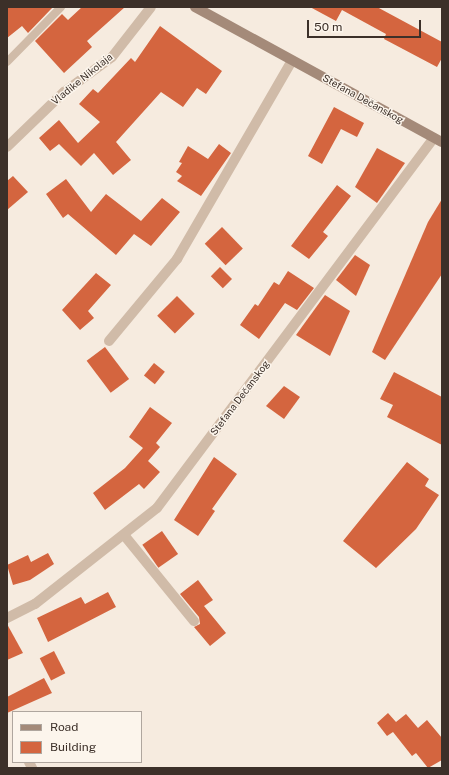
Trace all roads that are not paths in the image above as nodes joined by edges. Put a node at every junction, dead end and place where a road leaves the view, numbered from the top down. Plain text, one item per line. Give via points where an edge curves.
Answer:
1 (61, 7) edge
2 (151, 7) edge
3 (195, 7) edge
4 (292, 61) junction
5 (7, 62) edge
6 (438, 140) edge
7 (7, 147) edge
8 (109, 341) dead end
9 (124, 535) junction
10 (7, 618) edge
11 (194, 621) dead end

1 - 5 lane
2 - 7 street, Vladike Nikolaja via 112,56 64,92
3 - 4 main road, Stefana Dečanskog
4 - 6 main road, Stefana Dečanskog
4 - 8 street via 177,259
6 - 9 street, Stefana Dečanskog via 157,508
9 - 10 street, Stefana Dečanskog via 35,604
9 - 11 street

